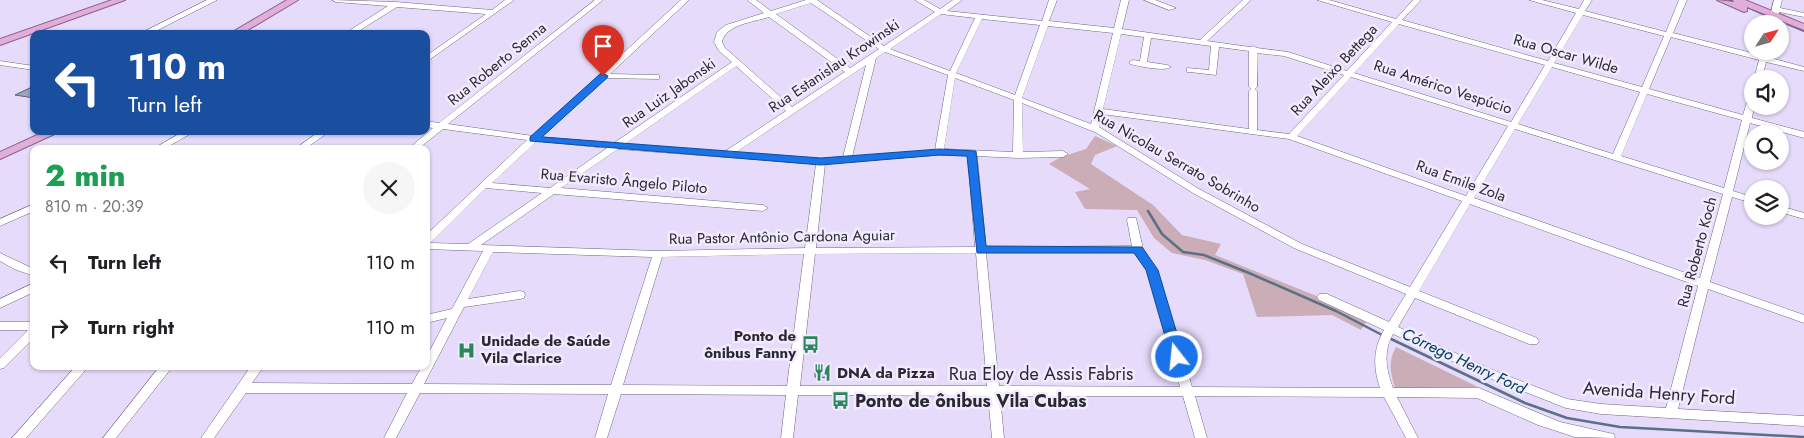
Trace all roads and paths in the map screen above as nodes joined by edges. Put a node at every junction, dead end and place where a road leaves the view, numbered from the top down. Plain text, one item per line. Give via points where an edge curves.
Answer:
1 (121, 0) edge
2 (213, 0) edge
3 (294, 0) edge
4 (336, 0) edge
5 (510, 0) edge
6 (599, 0) edge
7 (685, 0) edge
8 (751, 0) edge
9 (812, 0) edge
10 (919, 0) edge
11 (958, 0) edge
12 (1053, 0) edge
13 (1124, 0) edge
14 (1148, 0) edge
15 (1247, 0) edge
16 (1321, 0) edge
17 (1417, 0) edge
18 (1532, 0) edge
19 (1588, 0) edge
20 (1683, 0) edge
21 (1721, 0) edge
22 (1737, 0) edge
23 (1778, 0) edge
24 (399, 2) edge
25 (1172, 8) dead end
26 (494, 12) junction
27 (940, 12) junction
28 (1581, 12) junction
29 (769, 14) junction
30 (1764, 15) edge
31 (1768, 15) edge
32 (1776, 15) edge
33 (1804, 15) edge
34 (980, 16) junction
35 (1789, 17) edge
36 (1397, 21) junction
37 (1044, 23) junction
38 (1789, 23) edge
39 (1789, 26) edge
40 (1804, 27) edge
41 (35, 30) edge
42 (150, 30) edge
43 (241, 30) edge
44 (354, 30) edge
45 (1117, 31) junction
46 (30, 32) edge
47 (1804, 34) edge
48 (1148, 35) junction
49 (1668, 35) junction
50 (0, 42) edge
51 (1202, 42) junction
52 (1215, 44) junction
53 (1253, 48) junction
54 (884, 49) junction
55 (1744, 51) edge
56 (430, 57) edge
57 (872, 57) junction
58 (1778, 60) edge
59 (737, 62) junction
60 (1133, 62) dead end
61 (0, 64) edge
62 (1143, 64) junction
63 (1550, 64) junction
64 (1166, 67) dead end
65 (30, 68) edge
66 (1804, 69) edge
67 (1190, 70) dead end
68 (850, 72) junction
69 (1350, 73) junction
70 (952, 74) junction
71 (603, 76) junction
72 (656, 77) dead end
73 (1644, 90) junction
74 (1018, 98) junction
75 (791, 111) junction
76 (1098, 111) junction
77 (1748, 115) edge
78 (1747, 119) junction
79 (430, 125) edge
80 (1513, 125) junction
81 (441, 126) junction
82 (1094, 129) junction
83 (1253, 132) junction
84 (47, 135) edge
85 (183, 135) edge
86 (320, 135) edge
87 (430, 135) edge
88 (430, 135) edge
89 (1804, 135) edge
90 (1291, 137) junction
91 (534, 139) junction
92 (165, 145) edge
93 (305, 145) edge
94 (417, 145) edge
95 (616, 146) junction
96 (939, 152) junction
97 (972, 153) junction
98 (725, 154) junction
99 (1063, 154) dead end
100 (1018, 155) junction
101 (0, 156) edge
102 (1616, 157) junction
103 (847, 160) junction
104 (821, 162) junction
105 (484, 185) junction
106 (552, 190) junction
107 (1728, 192) junction
108 (1744, 197) edge
109 (1468, 200) junction
110 (763, 208) dead end
111 (30, 209) edge
112 (1789, 212) edge
113 (1804, 216) edge
114 (1132, 220) dead end
115 (0, 223) edge
116 (430, 237) edge
117 (430, 246) edge
118 (469, 248) junction
119 (489, 249) junction
120 (1138, 249) junction
121 (981, 250) junction
122 (810, 251) junction
123 (658, 254) junction
124 (0, 256) edge
125 (30, 272) edge
126 (1704, 284) junction
127 (30, 289) edge
128 (1414, 292) junction
129 (520, 295) dead end
130 (1323, 297) dead end
131 (0, 304) edge
132 (457, 308) junction
133 (430, 318) edge
134 (1804, 319) edge
135 (0, 326) edge
136 (30, 326) edge
137 (1388, 334) junction
138 (30, 335) edge
139 (1533, 341) dead end
140 (430, 361) edge
141 (0, 365) edge
142 (79, 370) edge
143 (165, 370) edge
144 (255, 370) edge
145 (425, 370) edge
146 (243, 388) junction
147 (416, 388) junction
148 (616, 389) junction
149 (793, 390) junction
150 (994, 391) junction
151 (1188, 392) junction
152 (1389, 393) junction
153 (1670, 413) junction
154 (1804, 421) edge
155 (18, 438) edge
156 (109, 438) edge
157 (207, 438) edge
158 (390, 438) edge
159 (601, 438) edge
160 (787, 438) edge
161 (998, 438) edge
162 (1201, 438) edge
163 (1412, 438) edge
164 (1609, 438) edge

1 - 41 main road
2 - 42 street
3 - 43 main road
4 - 24 street
5 - 26 street
6 - 81 street, Rua Roberto Senna
7 - 71 street
8 - 29 street
9 - 29 street
9 - 54 street, Rua Nicolau Serrato Sobrinho
10 - 27 street
11 - 27 street, Rua Estanislau Krowinski
12 - 37 street
13 - 45 street
14 - 25 street
15 - 51 street
16 - 36 street, Rua Oscar Wilde
17 - 36 street, Rua Aleixo Bettega
18 - 28 street
19 - 28 street
20 - 49 street
21 - 30 main road
22 - 31 main road
23 - 32 street
24 - 26 street
24 - 44 street
26 - 56 street
27 - 34 street, Rua Américo Vespúcio
27 - 54 street, Rua Estanislau Krowinski
28 - 49 street
28 - 63 street
29 - 59 street via 736,24 718,37 719,45
29 - 68 street
33 - 35 street
34 - 37 street, Rua Américo Vespúcio
34 - 70 street
36 - 63 street, Rua Oscar Wilde
36 - 69 street, Rua Aleixo Bettega
37 - 45 street, Rua Américo Vespúcio
37 - 74 street
38 - 40 main road
39 - 47 main road
45 - 48 street, Rua Américo Vespúcio
45 - 76 street
46 - 50 main road
48 - 51 street, Rua Américo Vespúcio
48 - 62 street
49 - 55 street
49 - 73 street
51 - 52 street, Rua Américo Vespúcio
52 - 53 street, Rua Américo Vespúcio
52 - 67 street via 1213,73
53 - 69 street, Rua Américo Vespúcio via 1296,56
53 - 83 street
54 - 57 street, Rua Estanislau Krowinski
54 - 70 street, Rua Nicolau Serrato Sobrinho
57 - 68 street, Rua Estanislau Krowinski
57 - 103 street
58 - 66 street
59 - 75 street
59 - 95 street, Rua Luiz Jabonski
60 - 62 street
61 - 65 street
62 - 64 street
63 - 73 street, Rua Oscar Wilde
63 - 80 street
68 - 75 street, Rua Estanislau Krowinski
69 - 80 street, Rua Américo Vespúcio
69 - 90 street, Rua Aleixo Bettega
70 - 74 street, Rua Nicolau Serrato Sobrinho
70 - 96 street
71 - 72 street
71 - 91 street
73 - 78 street, Rua Oscar Wilde
73 - 102 street
74 - 82 street, Rua Nicolau Serrato Sobrinho
74 - 100 street
75 - 98 street, Rua Estanislau Krowinski
76 - 82 street
76 - 83 street, Rua Emile Zola
77 - 78 street, Rua Roberto Koch
78 - 89 street, Rua Oscar Wilde
78 - 107 street, Rua Roberto Koch
79 - 81 street
80 - 102 street, Rua Américo Vespúcio
80 - 109 street
81 - 87 street, Rua Roberto Senna
81 - 91 street
82 - 128 street, Rua Nicolau Serrato Sobrinho via 1280,237
83 - 90 street, Rua Emile Zola
84 - 101 main road
85 - 92 street
86 - 93 street
88 - 94 street, Rua Roberto Senna
90 - 109 street, Rua Emile Zola
91 - 95 street
91 - 105 street
95 - 98 street
95 - 106 street, Rua Luiz Jabonski
96 - 97 street
96 - 103 street
97 - 100 street
97 - 121 street
98 - 104 street
99 - 100 street
102 - 107 street, Rua Américo Vespúcio
103 - 104 street
104 - 122 street
105 - 106 street, Rua Evaristo Ângelo Piloto
105 - 116 street
106 - 110 street, Rua Evaristo Ângelo Piloto
106 - 118 street, Rua Luiz Jabonski
107 - 108 street, Rua Américo Vespúcio
107 - 126 street, Rua Roberto Koch
109 - 126 street, Rua Emile Zola
109 - 128 street
111 - 115 street
112 - 113 street
114 - 120 street
117 - 118 street, Rua Pastor Antônio Cardona Aguiar
118 - 119 street, Rua Pastor Antônio Cardona Aguiar
119 - 123 street, Rua Pastor Antônio Cardona Aguiar
119 - 132 street
120 - 121 street, Rua Pastor Antônio Cardona Aguiar
120 - 151 street via 1152,270
121 - 122 street, Rua Pastor Antônio Cardona Aguiar
121 - 150 street
122 - 123 street, Rua Pastor Antônio Cardona Aguiar
122 - 149 street
123 - 148 street
124 - 125 street
126 - 134 street, Rua Emile Zola
126 - 153 street, Rua Roberto Koch
127 - 131 street
128 - 137 street
128 - 139 street, Rua Nicolau Serrato Sobrinho
129 - 132 street
130 - 137 street, Avenida Henry Ford
132 - 133 street
132 - 140 street
135 - 136 street
137 - 152 street via 1380,356 1380,367
137 - 153 street, Avenida Henry Ford via 1566,402 1601,409
138 - 141 street
142 - 155 street
143 - 156 street
144 - 146 street
145 - 147 street
146 - 147 street, Rua Eloy de Assis Fabris
146 - 157 street
147 - 148 street, Rua Eloy de Assis Fabris
147 - 158 street
148 - 149 street, Rua Eloy de Assis Fabris
148 - 159 street
149 - 150 street, Rua Eloy de Assis Fabris
149 - 160 street
150 - 151 street, Rua Eloy de Assis Fabris
150 - 161 street
151 - 152 street, Rua Eloy de Assis Fabris
151 - 162 street
152 - 163 street
152 - 164 street, Rua Eloy de Assis Fabris via 1479,393 1550,424
153 - 154 street, Avenida Henry Ford

